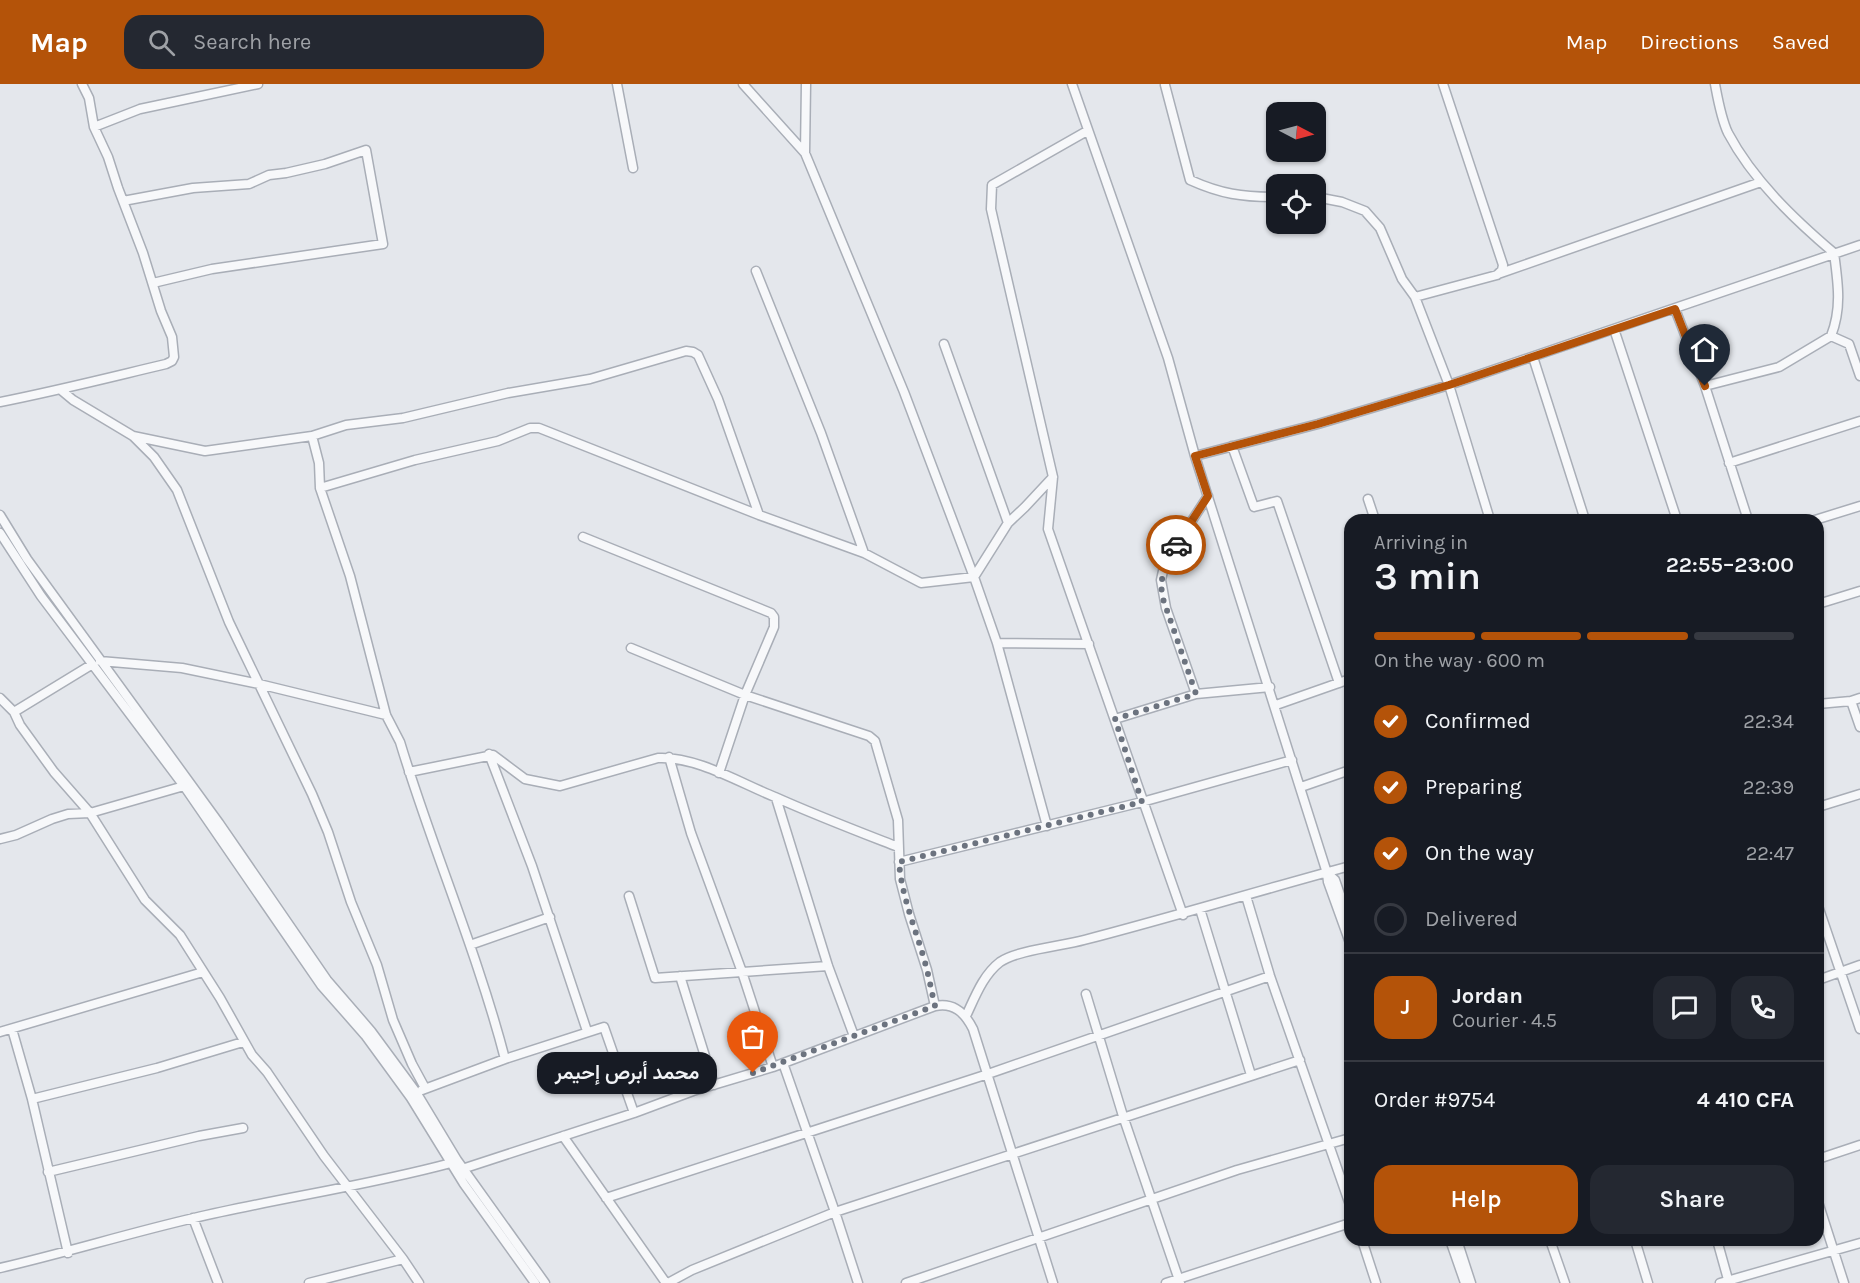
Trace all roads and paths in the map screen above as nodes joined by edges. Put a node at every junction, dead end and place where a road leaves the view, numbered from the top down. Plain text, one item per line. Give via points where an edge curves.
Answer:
1 (81, 84) edge
2 (258, 84) edge
3 (617, 84) edge
4 (743, 84) edge
5 (806, 84) edge
6 (1072, 84) edge
7 (1443, 84) edge
8 (1714, 84) edge
9 (1165, 85) edge
10 (94, 127) junction
11 (1087, 131) junction
12 (805, 153) junction
13 (633, 168) dead end
14 (1761, 182) junction
15 (1266, 196) edge
16 (1326, 198) edge
17 (123, 201) junction
18 (1860, 245) edge
19 (1834, 253) junction
20 (756, 271) dead end
21 (1497, 275) junction
22 (153, 282) junction
23 (1415, 297) junction
24 (1675, 309) junction
25 (1614, 329) junction
26 (1831, 336) junction
27 (944, 344) dead end
28 (1533, 357) junction
29 (1860, 376) edge
30 (1449, 385) junction
31 (1705, 386) junction
32 (61, 390) junction
33 (0, 402) edge
34 (1860, 421) edge
35 (312, 435) junction
36 (133, 436) junction
37 (1232, 446) junction
38 (1195, 456) junction
39 (1729, 463) junction
40 (1053, 477) junction
41 (320, 488) junction
42 (1208, 496) junction
43 (1368, 499) dead end
44 (1860, 506) edge
45 (1373, 514) edge
46 (1488, 514) edge
47 (1583, 514) edge
48 (1675, 514) edge
49 (1746, 514) edge
50 (0, 515) edge
51 (759, 515) junction
52 (1824, 517) edge
53 (1008, 523) junction
54 (0, 532) edge
55 (583, 537) dead end
56 (864, 553) junction
57 (974, 577) junction
58 (1860, 591) edge
59 (1824, 602) edge
60 (997, 643) junction
61 (1089, 644) junction
62 (631, 648) dead end
63 (100, 661) junction
64 (91, 665) junction
65 (1344, 681) edge
66 (1339, 683) junction
67 (259, 684) junction
68 (1270, 687) junction
69 (1196, 694) junction
70 (745, 695) junction
71 (0, 698) edge
72 (1856, 699) edge
73 (1824, 703) edge
74 (1276, 705) junction
75 (14, 712) junction
76 (386, 715) junction
77 (1115, 719) junction
78 (1860, 727) edge
79 (489, 754) junction
80 (669, 757) junction
81 (1292, 760) junction
82 (409, 772) junction
83 (1344, 772) edge
84 (719, 773) junction
85 (184, 786) junction
86 (1301, 787) junction
87 (1860, 794) edge
88 (776, 798) junction
89 (1142, 802) junction
90 (1824, 805) edge
91 (90, 813) junction
92 (1047, 826) junction
93 (0, 838) edge
94 (898, 847) junction
95 (899, 862) junction
96 (1344, 868) edge
97 (1327, 873) junction
98 (629, 896) dead end
99 (1246, 896) junction
100 (1344, 906) edge
101 (1200, 909) junction
102 (1183, 915) junction
103 (550, 917) junction
104 (1824, 925) edge
105 (1344, 927) edge
106 (470, 945) junction
107 (1860, 964) edge
108 (828, 966) junction
109 (1839, 971) junction
110 (203, 972) junction
111 (742, 972) junction
112 (680, 976) junction
113 (1270, 976) junction
114 (1824, 977) edge
115 (1226, 993) junction
116 (1086, 994) dead end
117 (935, 1006) junction
118 (966, 1016) junction
119 (12, 1029) junction
120 (1860, 1029) edge
121 (587, 1031) junction
122 (0, 1032) edge
123 (854, 1036) junction
124 (1098, 1037) junction
125 (243, 1042) junction
126 (504, 1059) junction
127 (1300, 1060) junction
128 (783, 1063) junction
129 (773, 1067) junction
130 (988, 1074) junction
131 (1251, 1075) junction
132 (714, 1085) junction
133 (425, 1088) junction
134 (416, 1092) junction
135 (32, 1099) junction
136 (634, 1113) junction
137 (1123, 1116) junction
138 (243, 1128) dead end
139 (807, 1131) junction
140 (563, 1136) junction
141 (1344, 1140) edge
142 (1329, 1145) junction
143 (1860, 1145) edge
144 (1012, 1152) junction
145 (1824, 1157) edge
146 (451, 1163) junction
147 (460, 1170) junction
148 (48, 1172) junction
149 (346, 1187) junction
150 (1344, 1188) edge
151 (606, 1198) junction
152 (1152, 1200) junction
153 (836, 1212) junction
154 (193, 1218) junction
155 (1824, 1220) edge
156 (1344, 1225) edge
157 (1039, 1239) junction
158 (1860, 1243) edge
159 (1364, 1246) edge
160 (1452, 1246) edge
161 (1459, 1246) edge
162 (1552, 1246) edge
163 (1637, 1246) edge
164 (1718, 1246) edge
165 (1834, 1251) junction
166 (68, 1253) junction
167 (403, 1259) junction
168 (0, 1268) edge
169 (1179, 1281) edge
170 (1726, 1282) edge
171 (218, 1283) edge
172 (309, 1283) edge
173 (419, 1283) edge
174 (536, 1283) edge
175 (544, 1283) edge
176 (667, 1283) edge
177 (858, 1283) edge
178 (906, 1283) edge
179 (1053, 1283) edge
180 (1166, 1283) edge
181 (1376, 1283) edge
182 (1465, 1283) edge
183 (1471, 1283) edge
184 (1565, 1283) edge
185 (1648, 1283) edge
186 (1844, 1283) edge

1 - 10 street via 89,98
2 - 10 street via 140,109
3 - 13 street
4 - 12 street
5 - 12 street
6 - 11 street
7 - 21 street via 1503,265
8 - 14 street via 1728,132
9 - 15 street via 1190,180 1214,191
10 - 17 street
11 - 38 street via 1168,358
11 - 40 street via 992,185 991,209
12 - 57 street via 904,392
14 - 19 street
14 - 21 street
16 - 23 street via 1365,211 1380,228 1402,279
17 - 22 street
17 - 22 street via 193,188 249,184 269,175 325,164 366,150 383,244 212,269
18 - 19 street
19 - 24 street
19 - 26 street via 1839,307
20 - 56 street
21 - 23 street
22 - 32 street via 172,337 172,361
23 - 30 street
24 - 25 street
24 - 31 street
25 - 28 street
25 - 48 street
26 - 29 street via 1849,344
26 - 31 street via 1779,367
27 - 53 street
28 - 30 street
28 - 47 street
30 - 37 street
30 - 46 street
31 - 39 street
32 - 33 street
32 - 36 street
34 - 39 street
35 - 36 street via 206,451
35 - 41 street
35 - 51 street via 346,425 403,418 508,393 590,379 693,352 698,355 718,399
36 - 67 street via 177,490 229,622
37 - 38 street
37 - 66 street via 1254,507 1278,501
38 - 42 street
39 - 49 street
40 - 53 street
40 - 61 street via 1048,529
41 - 51 street via 539,428
41 - 76 street via 350,576
42 - 68 street
42 - 69 street via 1165,562 1161,580 1166,608
43 - 45 street
44 - 52 street
50 - 63 street
51 - 56 street
53 - 57 street
54 - 64 street
55 - 70 street via 771,613 774,627
56 - 57 street via 921,583
57 - 60 street
58 - 59 street
60 - 61 street
60 - 92 street
61 - 77 street
62 - 70 street
63 - 67 street via 182,668
63 - 134 street via 327,980
64 - 75 street
64 - 85 street
65 - 66 street
66 - 74 street
67 - 76 street
67 - 133 street via 328,832 393,1020
68 - 69 street
68 - 74 street
69 - 77 street
70 - 84 street
70 - 94 street via 875,741 898,820
71 - 75 street
72 - 73 street
72 - 78 street
74 - 81 street
75 - 91 street via 54,772
76 - 82 street
77 - 89 street
79 - 80 street via 525,779 560,786
79 - 82 street
79 - 103 street
80 - 84 street
80 - 111 street via 691,833
81 - 86 street
81 - 89 street
82 - 106 street
83 - 86 street
84 - 88 street
85 - 91 street
85 - 146 street via 321,985 365,1035 411,1098
86 - 97 street
87 - 90 street
88 - 94 street
88 - 108 street
89 - 92 street
89 - 102 street
91 - 93 street via 68,814
91 - 110 street via 146,900 180,935
92 - 95 street
94 - 95 street
95 - 117 street via 900,879
96 - 97 street
97 - 99 street
97 - 100 street via 1335,880
97 - 105 street
98 - 112 street via 655,978
99 - 101 street
99 - 113 street
101 - 102 street
101 - 115 street
102 - 118 street via 1002,961 988,974
103 - 106 street
103 - 121 street
104 - 109 street
106 - 126 street
107 - 109 street
108 - 111 street
108 - 123 street
109 - 114 street
109 - 120 street
110 - 119 street
110 - 125 street
111 - 112 street
111 - 129 street
112 - 132 street
113 - 115 street
113 - 127 street
115 - 124 street
115 - 131 street
116 - 124 street
117 - 118 street via 959,1009
117 - 123 street
118 - 130 street
119 - 122 street
119 - 135 street
121 - 126 street
121 - 136 street via 604,1027
123 - 128 street
124 - 130 street
124 - 137 street
125 - 135 street
125 - 149 street
126 - 133 street
127 - 131 street
127 - 142 street
128 - 129 street
128 - 139 street
129 - 132 street
130 - 139 street
130 - 144 street
131 - 137 street
132 - 136 street
133 - 134 street
134 - 147 street
135 - 148 street
136 - 140 street
137 - 144 street
137 - 152 street
138 - 148 street
139 - 151 street
139 - 153 street
140 - 147 street
140 - 151 street
141 - 142 street
142 - 150 street
142 - 152 street via 1237,1170
143 - 145 street
144 - 153 street
144 - 157 street
146 - 147 street
146 - 149 street
147 - 174 street
147 - 175 street
148 - 166 street
149 - 154 street
149 - 167 street
151 - 176 street
152 - 157 street
152 - 169 street
153 - 176 street
153 - 177 street
154 - 166 street
154 - 171 street
155 - 165 street
156 - 169 street
157 - 178 street
157 - 179 street
158 - 165 street
159 - 181 street
160 - 182 street
161 - 183 street
162 - 184 street
163 - 185 street
164 - 170 street
165 - 170 street
165 - 186 street
166 - 168 street
167 - 172 street
167 - 173 street
169 - 180 street

